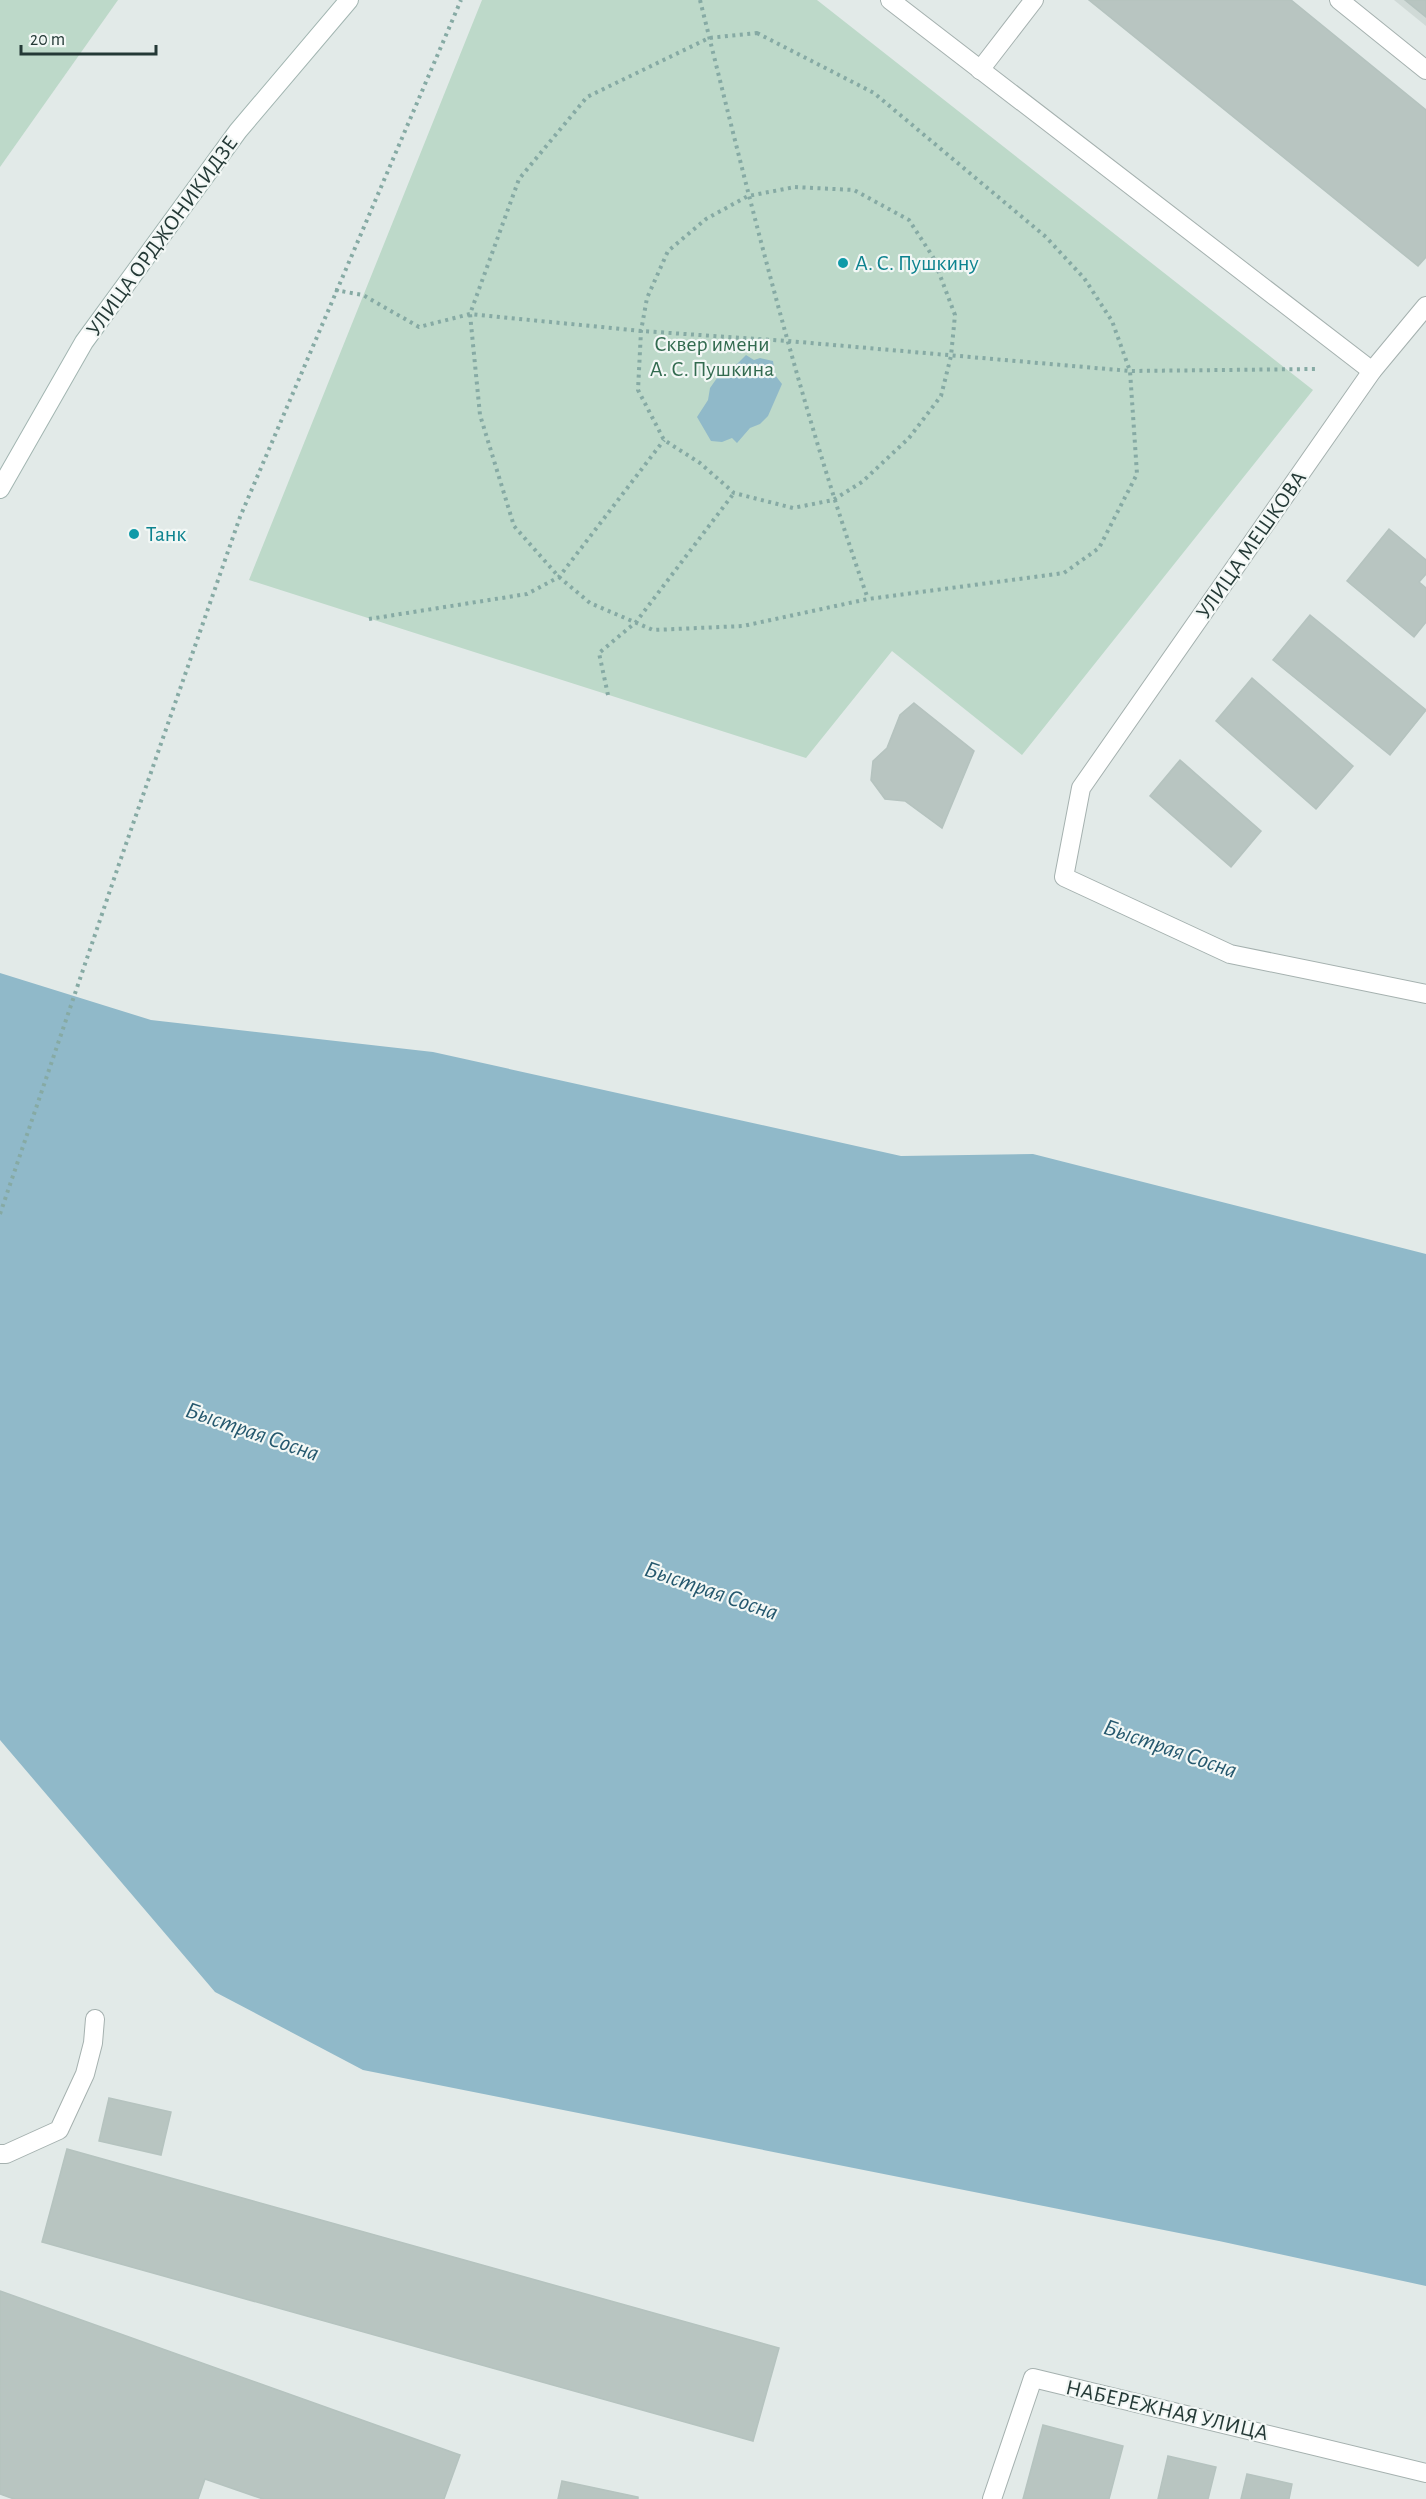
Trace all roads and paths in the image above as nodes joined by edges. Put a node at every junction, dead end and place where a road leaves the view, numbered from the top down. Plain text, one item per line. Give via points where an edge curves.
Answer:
1 (349, 0) edge
2 (460, 0) edge
3 (700, 0) edge
4 (890, 0) edge
5 (1034, 0) edge
6 (1339, 0) edge
7 (709, 38) junction
8 (980, 70) junction
9 (1426, 70) edge
10 (748, 196) junction
11 (335, 290) junction
12 (1426, 306) edge
13 (470, 314) junction
14 (641, 331) junction
15 (788, 341) junction
16 (951, 356) junction
17 (1317, 369) dead end
18 (1130, 371) junction
19 (1372, 371) junction
20 (664, 440) junction
21 (0, 489) edge
22 (734, 493) junction
23 (833, 500) junction
24 (559, 577) junction
25 (868, 599) junction
26 (369, 619) dead end
27 (636, 622) junction
28 (608, 695) dead end
29 (1426, 994) edge
30 (0, 1214) edge
31 (95, 2019) dead end
32 (0, 2154) edge
33 (1426, 2472) edge
34 (992, 2499) edge

1 - 21 street, УЛИЦА ОРДЖОНИКИДЗЕ via 238,131 84,342
2 - 11 path
3 - 7 path
4 - 8 street
5 - 8 street
6 - 9 street
7 - 10 path
7 - 13 path via 587,97 519,179
7 - 18 path via 757,33 874,93 1046,237 1084,278 1112,321
8 - 19 street
10 - 14 path via 706,219 668,251 647,298
10 - 15 path
10 - 16 path via 795,188 854,190 909,220 933,257 955,315
11 - 13 path via 363,296 419,327
11 - 30 path via 240,517
12 - 19 street, УЛИЦА МЕШКОВА
13 - 14 path
13 - 24 path via 480,415 514,526
14 - 15 path
14 - 20 path via 638,390
15 - 16 path
15 - 23 path
16 - 18 path
16 - 23 path via 941,396 909,438 862,482
17 - 18 path
18 - 25 path via 1137,474 1099,548 1064,573
19 - 29 street, УЛИЦА МЕШКОВА via 1082,788 1064,877 1230,954
20 - 22 path via 700,463
20 - 24 path
22 - 23 path via 793,508
22 - 27 path
23 - 25 path
24 - 26 path via 527,594
24 - 27 path via 590,603
25 - 27 path via 743,626 653,630
27 - 28 path via 599,653
31 - 32 street via 85,2074 59,2130
33 - 34 street, НАБЕРЕЖНАЯ УЛИЦА via 1033,2378

